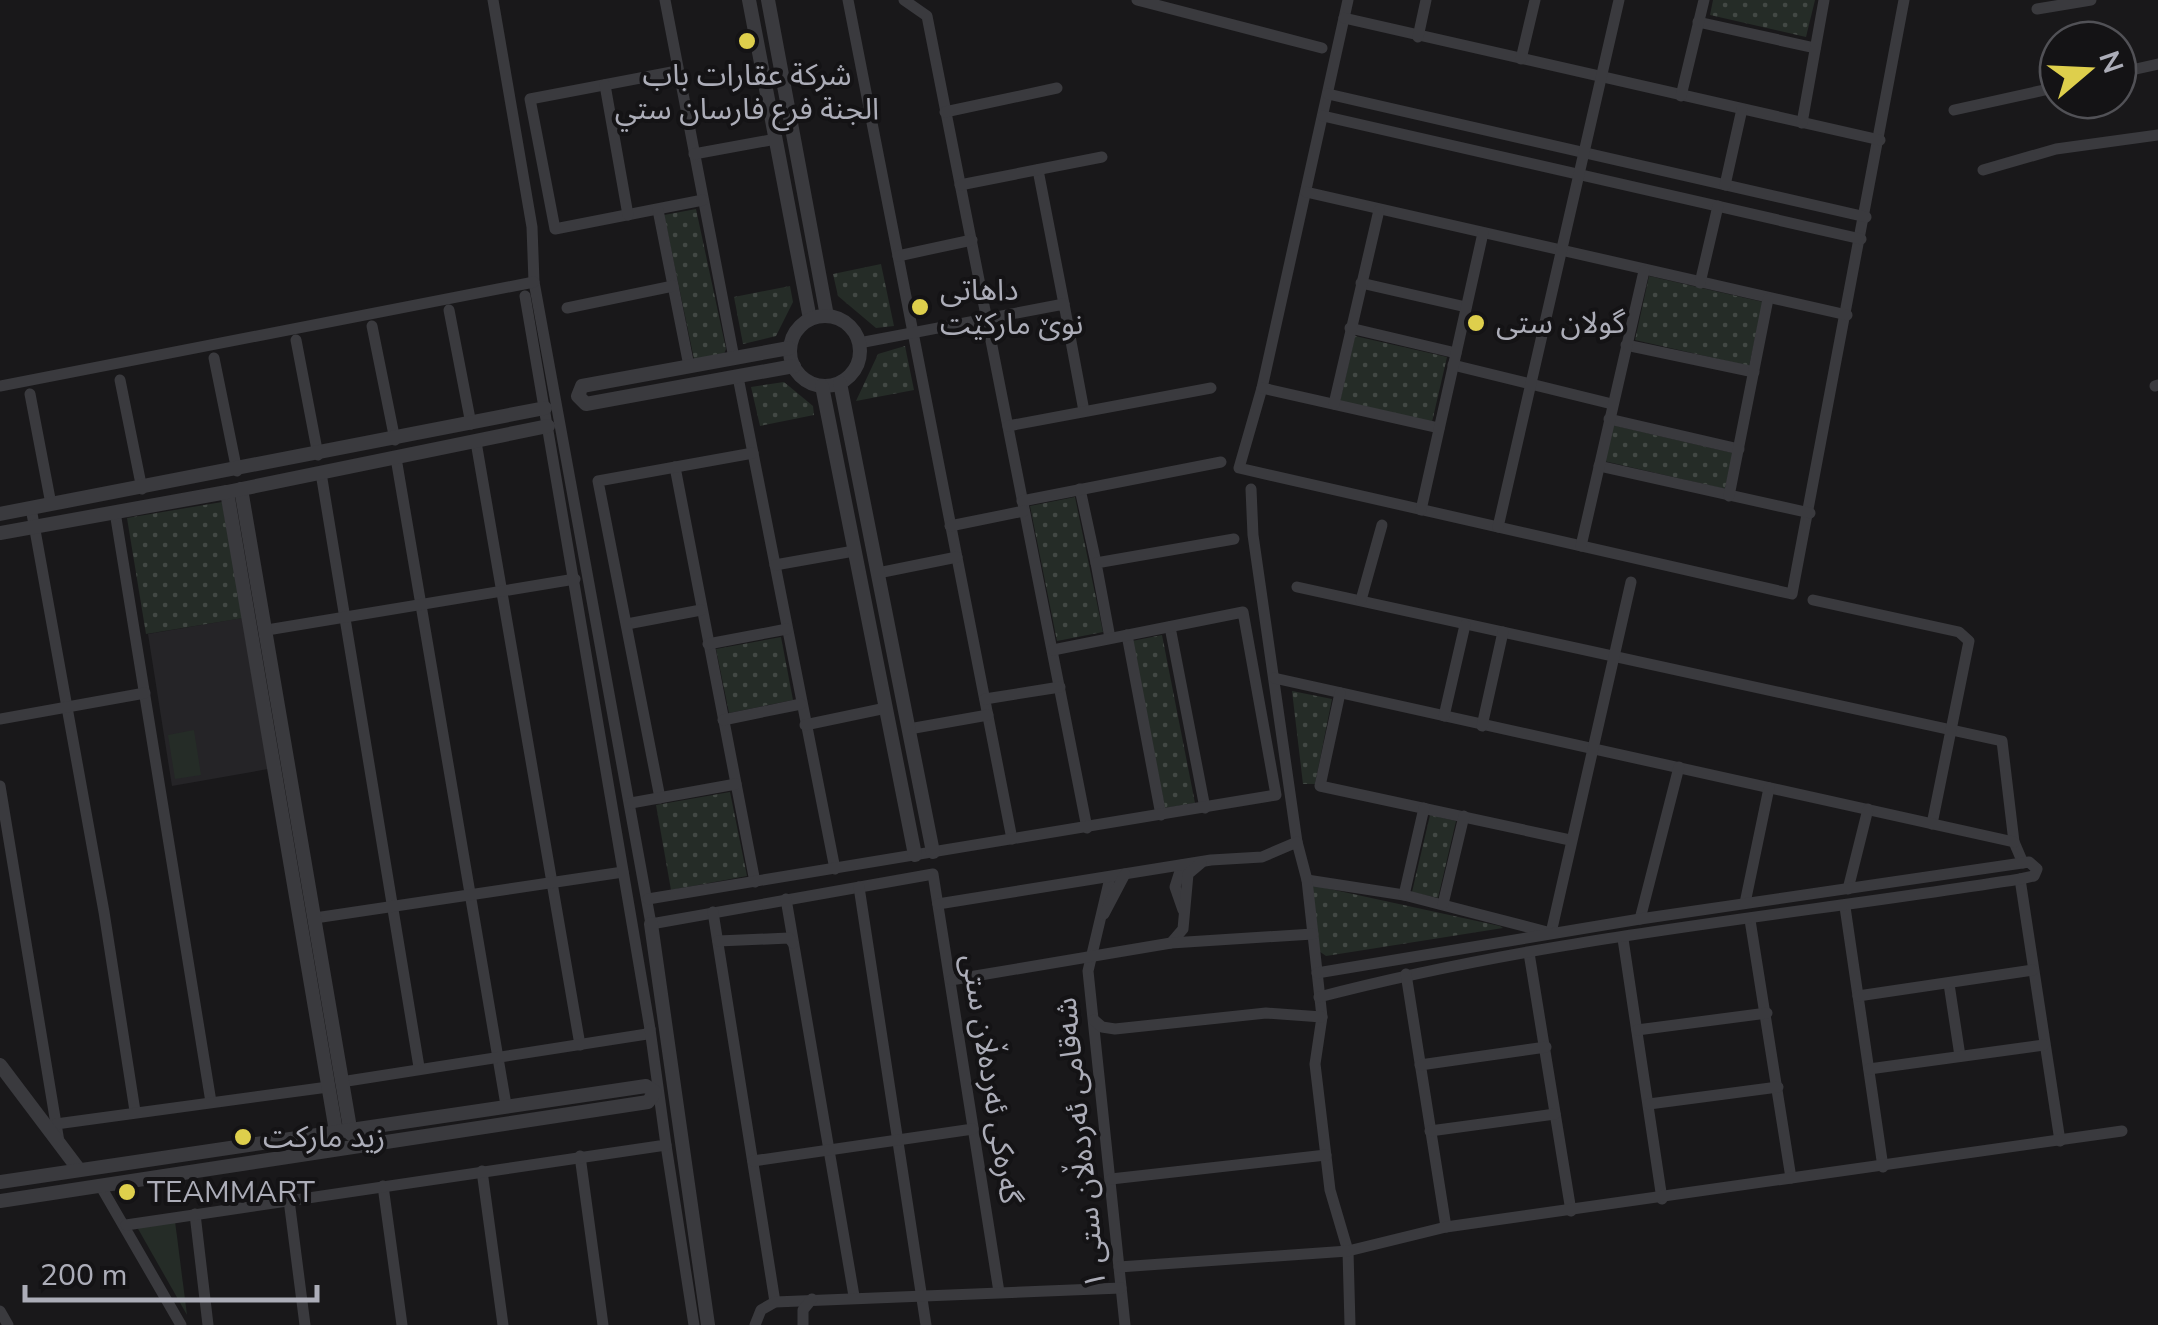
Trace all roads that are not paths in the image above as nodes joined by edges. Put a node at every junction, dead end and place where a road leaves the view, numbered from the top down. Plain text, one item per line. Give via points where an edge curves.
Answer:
1 (492, 0) edge
2 (665, 0) edge
3 (749, 0) edge
4 (768, 0) edge
5 (848, 0) edge
6 (904, 0) edge
7 (1137, 0) edge
8 (1348, 0) edge
9 (1426, 0) edge
10 (1536, 0) edge
11 (1619, 0) edge
12 (1704, 0) edge
13 (1824, 0) edge
14 (1904, 0) edge
15 (2091, 0) edge
16 (1152, 2) edge
17 (2036, 9) dead end
18 (1344, 18) junction
19 (1698, 22) junction
20 (1418, 36) junction
21 (1322, 48) dead end
22 (1815, 48) junction
23 (1522, 59) junction
24 (678, 71) junction
25 (1601, 78) junction
26 (605, 85) junction
27 (1057, 88) dead end
28 (2038, 91) edge
29 (1328, 94) junction
30 (1681, 96) junction
31 (1742, 109) junction
32 (1954, 110) dead end
33 (945, 112) junction
34 (1323, 116) junction
35 (1802, 123) junction
36 (2158, 134) edge
37 (776, 139) junction
38 (1880, 140) junction
39 (694, 154) junction
40 (1584, 154) junction
41 (1102, 157) dead end
42 (1038, 170) junction
43 (1983, 170) dead end
44 (1579, 174) junction
45 (960, 184) junction
46 (1725, 185) junction
47 (1306, 192) junction
48 (702, 200) junction
49 (1718, 206) junction
50 (658, 210) junction
51 (1379, 210) junction
52 (628, 215) junction
53 (1866, 217) junction
54 (1483, 234) junction
55 (1862, 238) junction
56 (972, 240) junction
57 (1561, 252) junction
58 (898, 256) junction
59 (1644, 271) junction
60 (534, 282) junction
61 (1361, 283) junction
62 (1700, 283) junction
63 (673, 286) junction
64 (525, 296) dead end
65 (1768, 299) junction
66 (1064, 304) junction
67 (1466, 307) junction
68 (567, 308) dead end
69 (449, 310) dead end
70 (1848, 315) junction
71 (827, 316) junction
72 (810, 319) junction
73 (987, 320) junction
74 (372, 326) dead end
75 (1350, 328) junction
76 (913, 333) junction
77 (296, 340) dead end
78 (859, 344) junction
79 (1626, 344) junction
80 (789, 348) junction
81 (214, 358) dead end
82 (734, 358) junction
83 (1454, 359) junction
84 (689, 366) junction
85 (794, 366) junction
86 (1754, 372) junction
87 (738, 377) junction
88 (120, 380) dead end
89 (840, 383) junction
90 (1530, 385) junction
91 (0, 386) edge
92 (822, 386) junction
93 (1211, 388) dead end
94 (1262, 388) junction
95 (30, 394) dead end
96 (1334, 404) junction
97 (1612, 404) junction
98 (545, 408) junction
99 (1084, 412) junction
100 (1609, 418) junction
101 (471, 424) junction
102 (548, 426) junction
103 (1008, 426) junction
104 (1438, 428) junction
105 (395, 440) junction
106 (476, 442) junction
107 (357, 448) junction
108 (1739, 449) junction
109 (752, 453) junction
110 (318, 455) junction
111 (396, 458) junction
112 (1221, 462) dead end
113 (361, 465) junction
114 (1599, 466) junction
115 (675, 467) junction
116 (237, 471) junction
117 (321, 473) junction
118 (142, 489) junction
119 (1080, 489) junction
120 (1252, 489) dead end
121 (234, 491) junction
122 (1730, 496) junction
123 (51, 504) junction
124 (1023, 506) junction
125 (30, 508) junction
126 (1421, 510) junction
127 (115, 512) junction
128 (1810, 513) junction
129 (0, 514) edge
130 (1382, 525) dead end
131 (34, 526) junction
132 (950, 526) junction
133 (1498, 527) junction
134 (0, 532) edge
135 (1234, 539) dead end
136 (1580, 546) junction
137 (854, 552) junction
138 (957, 557) junction
139 (1096, 563) junction
140 (775, 565) junction
141 (878, 573) junction
142 (575, 578) junction
143 (1632, 582) dead end
144 (1297, 586) dead end
145 (500, 592) junction
146 (1361, 600) junction
147 (1813, 600) dead end
148 (423, 604) junction
149 (702, 610) junction
150 (346, 617) junction
151 (628, 624) junction
152 (1465, 625) junction
153 (1170, 627) junction
154 (786, 629) junction
155 (268, 630) junction
156 (1502, 632) junction
157 (1127, 636) junction
158 (1110, 638) junction
159 (708, 644) junction
160 (1052, 650) junction
161 (1614, 656) junction
162 (1274, 678) junction
163 (1060, 687) junction
164 (145, 693) junction
165 (1340, 693) junction
166 (985, 699) junction
167 (801, 704) junction
168 (67, 708) junction
169 (886, 708) junction
170 (988, 715) junction
171 (1444, 716) junction
172 (0, 719) edge
173 (723, 720) junction
174 (805, 725) junction
175 (1482, 726) junction
176 (909, 730) junction
177 (1952, 730) junction
178 (1591, 748) junction
179 (282, 759) junction
180 (1679, 767) junction
181 (736, 784) junction
182 (0, 786) edge
183 (1769, 788) junction
184 (660, 798) junction
185 (632, 804) junction
186 (1205, 808) junction
187 (1424, 808) junction
188 (1868, 809) junction
189 (1161, 815) junction
190 (1464, 816) junction
191 (1932, 824) junction
192 (1088, 828) junction
193 (1012, 839) junction
194 (1570, 840) junction
195 (1297, 842) junction
196 (2014, 842) junction
197 (933, 852) junction
198 (916, 855) junction
199 (1205, 861) junction
200 (2024, 863) junction
201 (1182, 865) junction
202 (835, 870) junction
203 (623, 872) junction
204 (1125, 874) junction
205 (1110, 878) junction
206 (1308, 880) junction
207 (2020, 880) junction
208 (755, 882) junction
209 (550, 884) junction
210 (859, 887) junction
211 (1848, 889) junction
212 (470, 895) junction
213 (1404, 895) junction
214 (786, 899) junction
215 (648, 900) junction
216 (1745, 903) junction
217 (938, 904) junction
218 (1443, 904) junction
219 (394, 906) junction
220 (1845, 907) junction
221 (1183, 910) junction
222 (1701, 910) junction
223 (714, 912) junction
224 (1102, 917) junction
225 (314, 918) junction
226 (1640, 919) junction
227 (1750, 920) junction
228 (651, 924) junction
229 (1703, 927) junction
230 (1551, 933) junction
231 (1312, 934) junction
232 (1623, 939) junction
233 (718, 941) junction
234 (793, 943) junction
235 (1172, 943) junction
236 (1529, 954) junction
237 (1091, 956) junction
238 (2033, 970) junction
239 (1317, 973) junction
240 (1406, 974) junction
241 (950, 980) junction
242 (1949, 984) junction
243 (1858, 996) junction
244 (1319, 997) junction
245 (1767, 1013) junction
246 (1322, 1017) junction
247 (1094, 1020) junction
248 (650, 1029) junction
249 (1637, 1030) junction
250 (580, 1045) junction
251 (2044, 1045) junction
252 (1546, 1047) junction
253 (1960, 1056) junction
254 (498, 1057) junction
255 (0, 1066) edge
256 (1420, 1066) junction
257 (420, 1067) junction
258 (1869, 1069) junction
259 (335, 1084) junction
260 (1778, 1087) junction
261 (211, 1102) junction
262 (1649, 1104) junction
263 (506, 1106) junction
264 (136, 1112) junction
265 (1555, 1114) junction
266 (56, 1124) junction
267 (972, 1130) junction
268 (1430, 1131) junction
269 (2122, 1132) dead end
270 (344, 1138) junction
271 (900, 1141) junction
272 (2060, 1141) junction
273 (59, 1143) junction
274 (666, 1145) junction
275 (826, 1153) junction
276 (1326, 1155) junction
277 (580, 1156) junction
278 (753, 1161) junction
279 (77, 1167) junction
280 (1883, 1167) junction
281 (482, 1171) junction
282 (1790, 1178) junction
283 (1111, 1179) junction
284 (0, 1182) edge
285 (100, 1185) junction
286 (383, 1186) junction
287 (1662, 1199) junction
288 (0, 1200) edge
289 (289, 1200) junction
290 (1571, 1211) junction
291 (194, 1214) junction
292 (126, 1224) junction
293 (1446, 1228) junction
294 (1348, 1251) junction
295 (1119, 1267) junction
296 (1120, 1288) junction
297 (1000, 1292) junction
298 (854, 1296) junction
299 (924, 1296) junction
300 (812, 1299) junction
301 (775, 1302) junction
302 (0, 1311) edge
303 (8, 1325) edge
304 (181, 1325) edge
305 (208, 1325) edge
306 (305, 1325) edge
307 (402, 1325) edge
308 (503, 1325) edge
309 (602, 1325) edge
310 (694, 1325) edge
311 (708, 1325) edge
312 (755, 1325) edge
313 (803, 1325) edge
314 (926, 1325) edge
315 (1125, 1325) edge
316 (1350, 1325) edge

1 - 60 street via 532,227
2 - 24 street
3 - 37 street
4 - 71 street
5 - 58 street
6 - 33 street via 926,16
7 - 16 street
8 - 18 street
9 - 20 street
10 - 23 street
11 - 25 street
12 - 19 street
13 - 22 street
14 - 38 street
15 - 17 street
16 - 21 street
18 - 20 street
18 - 29 street
19 - 22 street
19 - 30 street
20 - 23 street
22 - 35 street
23 - 25 street
24 - 26 street
24 - 39 street
25 - 30 street
25 - 40 street
26 - 52 street
26 - 52 street via 530,98 555,228
27 - 33 street
28 - 32 street
29 - 34 street
29 - 40 street
30 - 31 street
31 - 35 street
31 - 46 street
33 - 45 street
34 - 44 street
34 - 47 street
35 - 38 street
36 - 43 street via 2056,149
37 - 39 street
37 - 72 street
38 - 53 street
39 - 48 street
40 - 44 street
40 - 46 street
41 - 42 street
42 - 45 street
42 - 66 street
44 - 49 street
44 - 57 street
45 - 56 street
46 - 53 street
47 - 51 street
47 - 94 street
48 - 50 street
48 - 82 street
49 - 55 street
49 - 62 street
50 - 52 street
50 - 63 street
51 - 54 street
51 - 61 street
53 - 55 street
54 - 57 street
54 - 67 street
55 - 70 street
56 - 58 street
56 - 73 street
57 - 59 street
57 - 90 street
58 - 76 street
59 - 62 street
59 - 79 street
60 - 91 street
60 - 185 street
61 - 67 street
61 - 75 street
62 - 65 street
63 - 68 street
63 - 84 street
64 - 98 street
65 - 70 street
65 - 86 street
66 - 73 street
66 - 99 street
67 - 83 street
69 - 101 street
70 - 128 street
71 - 72 street
71 - 78 street via 844,322
72 - 80 street
73 - 76 street
73 - 103 street
74 - 105 street
75 - 83 street
75 - 96 street
76 - 78 street
76 - 132 street
77 - 110 street
78 - 89 street via 854,369
79 - 86 street
79 - 97 street
80 - 82 street
80 - 85 street
81 - 116 street
82 - 84 street
83 - 90 street
83 - 104 street
84 - 87 street via 582,386 578,396 586,404
85 - 87 street
85 - 92 street
86 - 108 street
87 - 109 street
88 - 118 street
89 - 92 street
89 - 141 street
90 - 97 street
90 - 133 street
92 - 137 street
93 - 99 street
94 - 96 street
94 - 126 street via 1239,468
95 - 123 street
96 - 104 street
97 - 100 street
98 - 101 street
98 - 102 street
99 - 103 street
100 - 108 street
100 - 114 street
101 - 105 street
102 - 106 street
102 - 142 street
103 - 124 street
104 - 126 street
105 - 107 street
106 - 111 street
106 - 145 street
107 - 110 street
107 - 113 street
108 - 122 street
109 - 115 street
109 - 140 street
110 - 116 street
111 - 113 street
111 - 148 street
112 - 119 street
113 - 117 street
114 - 122 street
114 - 136 street
115 - 149 street
115 - 151 street via 598,481
116 - 118 street
117 - 121 street
117 - 150 street
118 - 123 street
119 - 124 street
119 - 139 street
120 - 162 street
121 - 127 street
121 - 155 street
121 - 179 street
122 - 128 street
123 - 125 street
124 - 132 street
124 - 160 street
125 - 129 street
125 - 131 street
126 - 133 street
127 - 131 street
127 - 164 street
128 - 136 street via 1792,594
130 - 146 street
131 - 134 street
131 - 168 street
132 - 138 street
133 - 136 street
135 - 139 street
137 - 140 street
137 - 169 street
138 - 141 street
138 - 166 street
139 - 158 street
140 - 154 street
141 - 176 street
142 - 145 street
142 - 203 street
143 - 161 street
144 - 146 street
145 - 148 street
145 - 209 street
146 - 152 street
147 - 177 street via 1965,635 1970,648
148 - 150 street
148 - 212 street
149 - 151 street
149 - 159 street
150 - 155 street
150 - 219 street
151 - 184 street
152 - 156 street
152 - 171 street
153 - 157 street
153 - 186 street
153 - 186 street via 1243,612 1276,796
154 - 159 street
154 - 167 street
155 - 179 street
156 - 161 street
156 - 175 street
157 - 158 street
157 - 189 street
158 - 160 street
159 - 173 street
160 - 163 street
161 - 177 street
161 - 178 street
162 - 165 street
162 - 195 street
163 - 166 street
163 - 192 street
164 - 168 street
164 - 261 street
165 - 171 street
165 - 187 street via 1320,786
166 - 170 street
167 - 173 street
167 - 174 street
168 - 172 street
168 - 264 street
169 - 174 street
169 - 198 street
170 - 176 street
170 - 193 street
171 - 175 street
173 - 181 street
174 - 202 street
175 - 178 street
176 - 197 street
177 - 191 street
177 - 196 street via 2002,741
178 - 180 street
178 - 194 street
179 - 225 street
179 - 259 street
180 - 183 street
180 - 226 street
181 - 184 street
181 - 208 street
182 - 266 street
183 - 188 street
183 - 216 street
184 - 185 street
185 - 215 street
186 - 189 street
187 - 190 street
187 - 213 street
188 - 191 street
188 - 211 street
189 - 192 street
190 - 194 street
190 - 218 street
191 - 196 street
192 - 193 street
193 - 197 street
194 - 230 street
195 - 199 street via 1262,857
195 - 206 street
196 - 200 street
197 - 198 street
198 - 202 street
199 - 201 street
199 - 221 street via 1188,874
200 - 207 street via 2037,871
200 - 211 street
201 - 204 street
201 - 221 street via 1175,887
202 - 208 street
203 - 209 street
203 - 248 street
204 - 205 street
204 - 224 street
205 - 217 street
205 - 224 street
206 - 213 street
206 - 231 street
207 - 220 street
207 - 238 street
208 - 215 street
209 - 212 street
209 - 250 street
210 - 214 street
210 - 217 street, گەرەکی ئەردەڵان ستی via 934,874
210 - 271 street
211 - 216 street
212 - 219 street
212 - 254 street
213 - 218 street
214 - 223 street
214 - 234 street
215 - 228 street
216 - 222 street
217 - 241 street, گەرەکی ئەردەڵان ستی
218 - 230 street
219 - 225 street
219 - 257 street
220 - 227 street
220 - 243 street
221 - 235 street via 1183,929
222 - 226 street
222 - 229 street
223 - 228 street
223 - 233 street
224 - 237 street, شەقامی ئەردەڵان ستی ١
225 - 259 street
226 - 230 street
227 - 229 street
227 - 245 street
228 - 311 street
229 - 232 street
230 - 239 street
231 - 235 street
231 - 239 street
232 - 236 street
232 - 249 street
233 - 234 street via 772,935
233 - 278 street
234 - 275 street
235 - 237 street
236 - 240 street
236 - 252 street
237 - 241 street
237 - 247 street, شەقامی ئەردەڵان ستی ١
238 - 242 street
238 - 251 street
239 - 244 street
240 - 244 street
240 - 256 street
241 - 267 street, گەرەکی ئەردەڵان ستی
242 - 243 street
242 - 253 street
243 - 258 street
244 - 246 street
245 - 249 street
245 - 260 street
246 - 247 street via 1266,1013 1106,1029
246 - 276 street via 1314,1064
247 - 283 street, شەقامی ئەردەڵان ستی ١
248 - 250 street
248 - 274 street
249 - 262 street
250 - 254 street
251 - 253 street
251 - 272 street
252 - 256 street
252 - 265 street
253 - 258 street
254 - 257 street
254 - 263 street
255 - 273 street
256 - 268 street
257 - 259 street
258 - 280 street
259 - 261 street
259 - 270 street
260 - 262 street
260 - 282 street
261 - 264 street
262 - 287 street
263 - 270 street
263 - 270 street via 646,1086 654,1092 648,1102
264 - 266 street
265 - 268 street
265 - 290 street
266 - 273 street
267 - 271 street
267 - 297 street, گەرەکی ئەردەڵان ستی
268 - 293 street
269 - 272 street
270 - 279 street
270 - 285 street
271 - 275 street
271 - 299 street
272 - 280 street
273 - 279 street
274 - 277 street
274 - 310 street
275 - 278 street
275 - 298 street
276 - 283 street
276 - 294 street
277 - 281 street
277 - 309 street
278 - 301 street
279 - 284 street
280 - 282 street
281 - 286 street
281 - 308 street
282 - 287 street
283 - 295 street, شەقامی ئەردەڵان ستی ١
285 - 288 street
285 - 292 street
286 - 289 street
286 - 307 street
287 - 290 street
289 - 291 street
289 - 306 street
290 - 293 street
291 - 292 street
291 - 305 street
292 - 304 street
293 - 294 street
294 - 295 street
294 - 316 street
295 - 296 street, شەقامی ئەردەڵان ستی ١
296 - 297 street
296 - 315 street, شەقامی ئەردەڵان ستی ١
297 - 299 street
298 - 299 street
298 - 300 street
299 - 314 street
300 - 301 street
300 - 313 street
301 - 312 street via 760,1310
302 - 303 street

